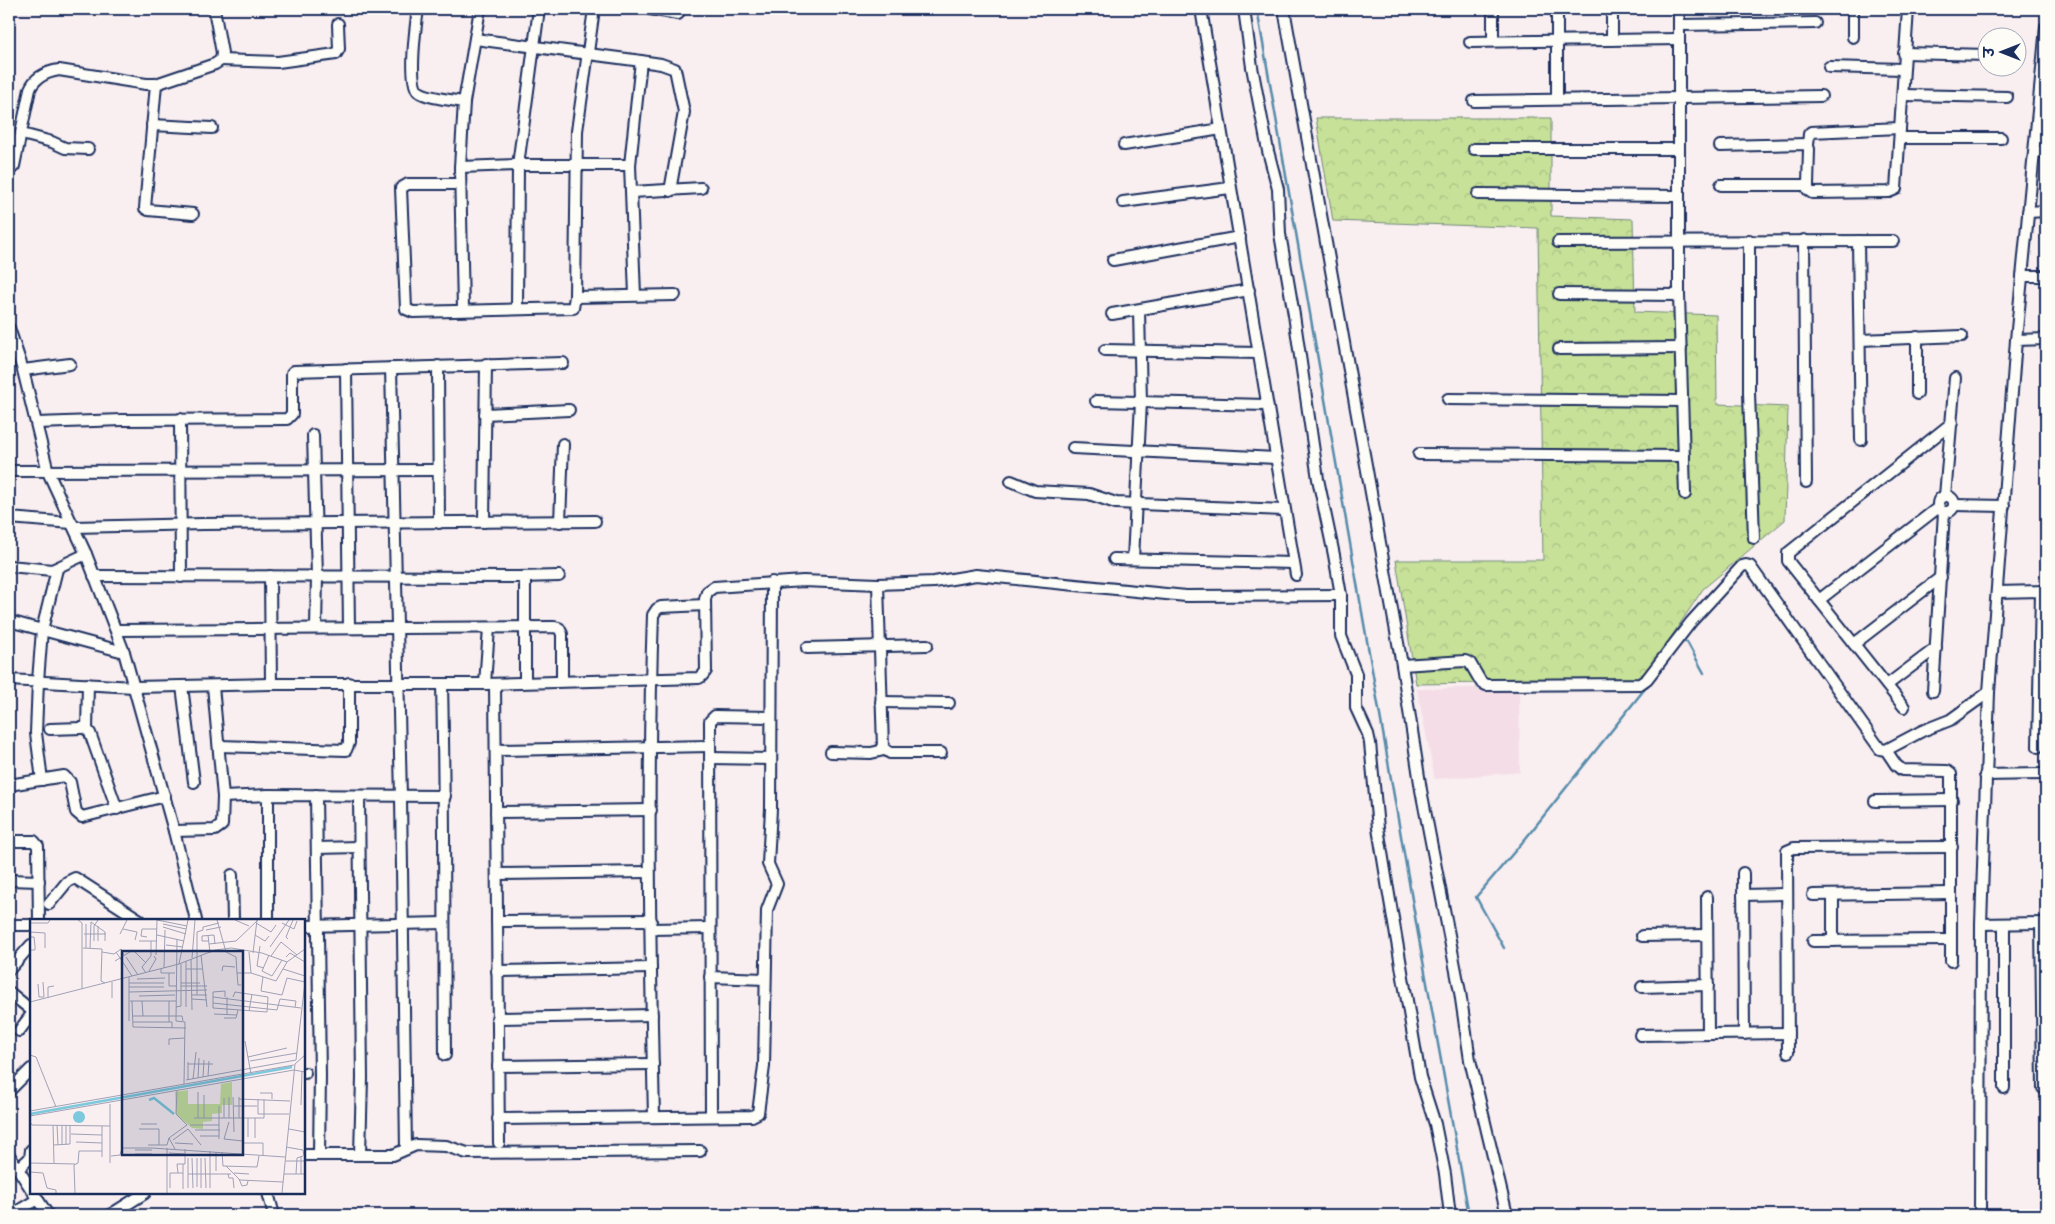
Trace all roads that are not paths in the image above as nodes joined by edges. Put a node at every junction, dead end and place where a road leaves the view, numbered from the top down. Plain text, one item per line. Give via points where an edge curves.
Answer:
1 (214, 9) edge
2 (418, 9) edge
3 (480, 9) edge
4 (539, 9) edge
5 (594, 9) edge
6 (650, 9) edge
7 (1201, 9) edge
8 (1244, 9) edge
9 (1284, 9) edge
10 (1493, 9) edge
11 (1557, 9) edge
12 (1612, 9) edge
13 (1679, 9) edge
14 (1852, 9) edge
15 (1908, 9) edge
16 (678, 14) dead end
17 (1815, 23) dead end
18 (338, 24) dead end
19 (1679, 25) junction
20 (2046, 30) edge
21 (1853, 37) dead end
22 (475, 39) junction
23 (1679, 39) junction
24 (1612, 40) junction
25 (1493, 41) junction
26 (1557, 41) junction
27 (1470, 42) dead end
28 (533, 48) junction
29 (1904, 53) junction
30 (587, 54) junction
31 (1978, 55) edge
32 (221, 60) junction
33 (641, 61) junction
34 (1829, 67) dead end
35 (1903, 69) junction
36 (156, 84) junction
37 (1903, 95) junction
38 (1821, 96) dead end
39 (1678, 97) junction
40 (2007, 97) dead end
41 (1557, 99) junction
42 (2043, 99) edge
43 (1474, 101) dead end
44 (464, 102) junction
45 (152, 125) junction
46 (212, 128) dead end
47 (1221, 129) junction
48 (1900, 133) junction
49 (22, 134) junction
50 (2001, 138) dead end
51 (1124, 145) dead end
52 (1808, 145) junction
53 (1720, 146) dead end
54 (88, 149) dead end
55 (1474, 149) dead end
56 (1679, 149) junction
57 (2035, 152) junction
58 (2046, 152) edge
59 (518, 164) junction
60 (575, 164) junction
61 (630, 164) junction
62 (460, 167) junction
63 (9, 172) edge
64 (460, 184) junction
65 (1722, 185) dead end
66 (1808, 185) junction
67 (701, 188) dead end
68 (1230, 188) junction
69 (670, 191) junction
70 (632, 192) junction
71 (1478, 194) dead end
72 (1678, 196) junction
73 (1123, 202) dead end
74 (2046, 211) edge
75 (2028, 212) junction
76 (193, 214) dead end
77 (1240, 237) junction
78 (1678, 240) junction
79 (1749, 240) junction
80 (1804, 240) junction
81 (1858, 241) junction
82 (1894, 241) dead end
83 (1558, 242) dead end
84 (1113, 260) dead end
85 (2022, 276) junction
86 (2046, 276) edge
87 (1249, 290) junction
88 (1560, 294) dead end
89 (635, 295) junction
90 (675, 295) dead end
91 (1679, 295) junction
92 (575, 297) junction
93 (463, 309) junction
94 (517, 309) junction
95 (1139, 310) junction
96 (1112, 314) dead end
97 (10, 334) edge
98 (1962, 336) dead end
99 (1917, 337) junction
100 (2046, 339) edge
101 (1860, 340) junction
102 (2016, 340) junction
103 (1681, 348) junction
104 (1560, 349) dead end
105 (1105, 350) dead end
106 (1140, 350) junction
107 (1258, 354) junction
108 (562, 363) dead end
109 (70, 364) dead end
110 (486, 364) junction
111 (438, 366) junction
112 (391, 368) junction
113 (346, 369) junction
114 (23, 370) junction
115 (1956, 378) dead end
116 (1917, 394) dead end
117 (1448, 399) dead end
118 (1096, 401) dead end
119 (1682, 401) junction
120 (1141, 402) junction
121 (1267, 406) junction
122 (569, 410) dead end
123 (485, 414) junction
124 (180, 419) junction
125 (37, 423) junction
126 (1952, 423) junction
127 (314, 436) dead end
128 (1862, 440) dead end
129 (562, 444) dead end
130 (1073, 448) dead end
131 (1139, 451) junction
132 (1419, 454) dead end
133 (1684, 456) junction
134 (1276, 458) junction
135 (314, 470) junction
136 (392, 470) junction
137 (438, 470) junction
138 (9, 471) edge
139 (181, 471) junction
140 (347, 471) junction
141 (48, 472) junction
142 (1011, 482) dead end
143 (1806, 482) dead end
144 (1685, 494) dead end
145 (1946, 496) junction
146 (1136, 504) junction
147 (1954, 505) junction
148 (2004, 506) junction
149 (1942, 509) junction
150 (1284, 510) junction
151 (9, 518) edge
152 (596, 521) dead end
153 (484, 522) junction
154 (560, 522) junction
155 (393, 523) junction
156 (439, 523) junction
157 (316, 524) junction
158 (349, 524) junction
159 (73, 525) junction
160 (181, 525) junction
161 (1754, 538) dead end
162 (86, 554) junction
163 (1114, 559) dead end
164 (1133, 559) junction
165 (1293, 563) junction
166 (9, 566) edge
167 (57, 569) junction
168 (1296, 575) dead end
169 (94, 576) junction
170 (270, 576) junction
171 (317, 576) junction
172 (350, 576) junction
173 (559, 576) dead end
174 (1941, 576) junction
175 (180, 577) junction
176 (395, 577) junction
177 (525, 577) junction
178 (772, 582) junction
179 (878, 584) junction
180 (2044, 591) edge
181 (1997, 592) junction
182 (1341, 595) junction
183 (1819, 600) junction
184 (706, 605) junction
185 (2044, 614) edge
186 (9, 621) edge
187 (316, 628) junction
188 (349, 628) junction
189 (396, 628) junction
190 (489, 628) junction
191 (525, 628) junction
192 (42, 630) junction
193 (117, 630) junction
194 (270, 630) junction
195 (1854, 644) junction
196 (927, 645) dead end
197 (879, 646) junction
198 (807, 648) dead end
199 (1936, 648) junction
200 (2043, 651) edge
201 (124, 652) junction
202 (1402, 665) junction
203 (9, 680) edge
204 (38, 680) junction
205 (562, 680) junction
206 (651, 680) junction
207 (526, 682) junction
208 (349, 683) junction
209 (88, 684) junction
210 (271, 684) junction
211 (490, 684) junction
212 (398, 685) junction
213 (442, 685) junction
214 (1887, 685) junction
215 (182, 686) junction
216 (213, 686) junction
217 (134, 687) junction
218 (1933, 691) dead end
219 (1989, 692) junction
220 (881, 702) junction
221 (949, 703) dead end
222 (1904, 707) dead end
223 (771, 717) junction
224 (50, 729) dead end
225 (87, 730) junction
226 (219, 746) junction
227 (710, 746) junction
228 (2038, 747) dead end
229 (650, 748) junction
230 (496, 750) junction
231 (884, 750) junction
232 (1886, 750) junction
233 (831, 752) dead end
234 (941, 753) dead end
235 (710, 758) junction
236 (771, 759) junction
237 (2046, 774) edge
238 (1985, 775) junction
239 (42, 780) junction
240 (194, 782) dead end
241 (9, 785) edge
242 (268, 795) junction
243 (165, 796) junction
244 (316, 796) junction
245 (359, 796) junction
246 (444, 796) junction
247 (401, 797) junction
248 (223, 798) junction
249 (1952, 800) junction
250 (1875, 801) dead end
251 (117, 809) junction
252 (650, 810) junction
253 (496, 812) junction
254 (174, 831) junction
255 (9, 841) edge
256 (359, 847) junction
257 (1952, 847) junction
258 (317, 848) junction
259 (649, 872) junction
260 (1743, 872) dead end
261 (497, 874) junction
262 (232, 875) dead end
263 (9, 880) edge
264 (39, 881) junction
265 (1952, 892) junction
266 (1787, 894) junction
267 (1743, 895) junction
268 (1814, 895) dead end
269 (1833, 895) junction
270 (1707, 897) dead end
271 (49, 904) dead end
272 (39, 919) edge
273 (138, 919) edge
274 (196, 919) edge
275 (233, 919) edge
276 (268, 919) edge
277 (497, 921) junction
278 (444, 923) junction
279 (2044, 923) edge
280 (403, 924) junction
281 (651, 924) junction
282 (1981, 924) junction
283 (2004, 924) junction
284 (9, 925) edge
285 (30, 925) edge
286 (360, 925) junction
287 (305, 926) edge
288 (319, 926) junction
289 (710, 928) junction
290 (1707, 935) junction
291 (1642, 936) dead end
292 (1951, 940) junction
293 (1813, 941) dead end
294 (1833, 941) junction
295 (30, 946) edge
296 (1951, 961) dead end
297 (651, 968) junction
298 (9, 970) edge
299 (498, 971) junction
300 (710, 977) junction
301 (765, 979) junction
302 (1708, 985) junction
303 (1642, 987) dead end
304 (9, 992) edge
305 (30, 1009) edge
306 (652, 1015) junction
307 (30, 1016) edge
308 (497, 1018) junction
309 (19, 1031) dead end
310 (1788, 1033) junction
311 (1708, 1034) junction
312 (1744, 1034) junction
313 (1640, 1035) dead end
314 (1788, 1052) dead end
315 (445, 1055) dead end
316 (653, 1064) junction
317 (498, 1066) junction
318 (30, 1070) edge
319 (2004, 1088) dead end
320 (2043, 1088) dead end
321 (9, 1091) edge
322 (654, 1116) junction
323 (711, 1116) junction
324 (498, 1119) junction
325 (499, 1143) dead end
326 (406, 1149) junction
327 (700, 1151) dead end
328 (360, 1154) junction
329 (9, 1155) edge
330 (305, 1155) edge
331 (319, 1155) junction
332 (30, 1158) edge
333 (18, 1169) junction
334 (30, 1187) edge
335 (143, 1194) edge
336 (268, 1194) edge
337 (36, 1196) edge
338 (11, 1215) edge
339 (48, 1215) edge
340 (110, 1215) edge
341 (274, 1215) edge
342 (1450, 1215) edge
343 (1507, 1215) edge
344 (1980, 1215) edge

1 - 32 street
2 - 44 street via 414,42 416,89
3 - 22 street
4 - 28 street
5 - 30 street
6 - 16 street
7 - 47 street
8 - 182 street via 1252,67 1278,189 1280,234 1318,479
9 - 202 street
10 - 25 street
11 - 26 street
12 - 24 street
13 - 19 street
14 - 21 street
15 - 29 street
17 - 19 street
18 - 32 street via 339,49 336,54 278,62
19 - 23 street
20 - 42 street
22 - 28 street
22 - 44 street
23 - 24 street
23 - 39 street
24 - 26 street
25 - 26 street
25 - 27 street
26 - 41 street
28 - 30 street
28 - 59 street
29 - 31 street
29 - 35 street
30 - 33 street
30 - 60 street
32 - 36 street
33 - 61 street
33 - 69 street via 669,66 677,72 684,112
34 - 35 street
35 - 37 street
36 - 45 street
36 - 49 street via 66,70 52,71 32,83
37 - 40 street
37 - 48 street
38 - 39 street
39 - 41 street
39 - 56 street
41 - 43 street
42 - 57 street
44 - 62 street
45 - 46 street
45 - 76 street via 145,208
47 - 51 street
47 - 68 street
48 - 50 street
48 - 52 street via 1812,132
48 - 66 street via 1897,186 1893,192 1815,194 1810,192
49 - 54 street via 65,148
49 - 63 street via 14,166
52 - 53 street
52 - 66 street
55 - 56 street
56 - 72 street
57 - 58 street
57 - 75 street
59 - 60 street
59 - 62 street
59 - 94 street
60 - 61 street
60 - 92 street
61 - 70 street
62 - 64 street
64 - 93 street
64 - 93 street via 408,184 401,191 406,309 412,312
65 - 66 street
67 - 69 street
68 - 73 street
68 - 77 street
69 - 70 street
70 - 89 street
71 - 72 street
72 - 78 street
74 - 75 street
75 - 85 street
77 - 84 street
77 - 87 street
78 - 79 street
78 - 83 street
78 - 91 street
79 - 80 street
79 - 161 street via 1749,394
80 - 81 street
80 - 143 street
81 - 82 street
81 - 101 street
85 - 86 street
85 - 102 street
87 - 95 street
87 - 107 street
88 - 91 street
89 - 90 street
89 - 92 street
91 - 103 street
92 - 94 street via 574,307 570,309
93 - 94 street
95 - 96 street
95 - 106 street
97 - 114 street
98 - 99 street
99 - 101 street
99 - 116 street
100 - 102 street
101 - 128 street
102 - 148 street
103 - 104 street
103 - 119 street
105 - 106 street
106 - 107 street
106 - 120 street
107 - 121 street
108 - 110 street
109 - 114 street
110 - 111 street
110 - 123 street
111 - 112 street
111 - 137 street
112 - 113 street
112 - 136 street
113 - 124 street via 293,371 292,414 288,418
113 - 140 street
114 - 125 street
115 - 126 street
117 - 119 street
118 - 120 street
119 - 133 street
120 - 121 street
120 - 131 street
121 - 134 street
122 - 123 street
123 - 153 street
124 - 125 street
124 - 139 street
125 - 141 street
126 - 145 street
126 - 183 street via 1788,553 1788,561
127 - 135 street
129 - 154 street
130 - 131 street
131 - 134 street
131 - 146 street
132 - 133 street
133 - 144 street
134 - 150 street
135 - 139 street
135 - 140 street
135 - 157 street
136 - 137 street
136 - 140 street
136 - 155 street
137 - 156 street
138 - 141 street
139 - 141 street
139 - 160 street
140 - 158 street
141 - 159 street
142 - 146 street via 1041,492 1089,494 1116,504
145 - 147 street
145 - 149 street via 1939,500
146 - 150 street
146 - 164 street
147 - 148 street
147 - 149 street via 1950,511
148 - 181 street
149 - 174 street
149 - 183 street
150 - 165 street
151 - 159 street
152 - 154 street
153 - 154 street
153 - 156 street
155 - 156 street
155 - 158 street
155 - 176 street
157 - 158 street
157 - 160 street
157 - 171 street
158 - 172 street
159 - 160 street
159 - 162 street
160 - 175 street
162 - 167 street
162 - 169 street
163 - 164 street
164 - 165 street
165 - 168 street
166 - 167 street
167 - 192 street
169 - 175 street
169 - 193 street
170 - 171 street
170 - 175 street
170 - 194 street
171 - 172 street
171 - 187 street
172 - 176 street
172 - 188 street
173 - 177 street
174 - 195 street
174 - 199 street
176 - 177 street
176 - 189 street
177 - 191 street
178 - 179 street
178 - 184 street via 714,587 707,592
178 - 223 street
179 - 182 street via 943,582 976,575 1186,596
179 - 197 street
180 - 181 street
180 - 185 street
181 - 219 street
182 - 342 street via 1341,636 1356,674 1356,708 1370,743 1386,884 1420,1077 1435,1124
183 - 195 street
184 - 206 street via 660,607 654,611
184 - 206 street via 705,674 699,678
185 - 200 street
186 - 192 street
187 - 188 street
187 - 194 street
188 - 189 street
189 - 190 street
189 - 212 street
190 - 191 street
190 - 211 street
191 - 205 street via 554,626 560,630
191 - 207 street
192 - 201 street
192 - 204 street
193 - 194 street
193 - 201 street
194 - 210 street
195 - 214 street
196 - 197 street
197 - 198 street
197 - 220 street
199 - 214 street
199 - 218 street
200 - 228 street
201 - 217 street
202 - 232 street via 1464,661 1470,663 1486,685 1640,684 1746,564 1817,658 1877,747
202 - 343 street via 1420,790 1460,992 1470,1060
203 - 204 street
204 - 209 street
204 - 239 street via 36,733
205 - 206 street
205 - 207 street
206 - 229 street
207 - 211 street
208 - 210 street
208 - 212 street
208 - 226 street via 349,743 346,750
209 - 217 street
209 - 225 street
210 - 216 street
211 - 213 street
211 - 230 street
212 - 213 street
212 - 247 street
213 - 246 street
214 - 222 street
215 - 216 street
215 - 217 street
215 - 240 street
216 - 226 street
217 - 243 street
219 - 232 street via 1950,720
219 - 238 street
220 - 221 street
220 - 231 street
223 - 227 street via 712,717
223 - 236 street
224 - 225 street
225 - 251 street
226 - 248 street
227 - 229 street
227 - 235 street
229 - 230 street
229 - 252 street
230 - 253 street
231 - 233 street via 871,753
231 - 234 street via 890,753
232 - 249 street via 1902,770 1949,772
235 - 236 street
235 - 289 street
236 - 301 street via 768,864 777,884 767,910
237 - 238 street
238 - 282 street
239 - 241 street
239 - 251 street via 61,776 68,778 76,812 82,817
242 - 244 street
242 - 248 street
242 - 276 street
243 - 251 street
243 - 254 street
244 - 245 street
244 - 258 street
245 - 247 street
245 - 256 street
246 - 247 street
246 - 278 street
247 - 280 street
248 - 254 street via 220,828
249 - 250 street
249 - 257 street
252 - 253 street
252 - 259 street
253 - 261 street
254 - 274 street
255 - 264 street via 36,843
256 - 258 street
256 - 286 street
257 - 265 street
257 - 266 street via 1790,849 1786,855
258 - 288 street
259 - 261 street
259 - 281 street
260 - 267 street
261 - 277 street
262 - 275 street
263 - 264 street
264 - 272 street
265 - 269 street
265 - 292 street
266 - 267 street
266 - 310 street
267 - 312 street
268 - 269 street
269 - 294 street
270 - 290 street
271 - 273 street via 67,882 75,878
277 - 281 street
277 - 299 street
278 - 280 street
278 - 315 street
279 - 283 street
279 - 320 street
280 - 286 street
280 - 326 street
281 - 289 street
281 - 297 street
282 - 283 street
282 - 344 street
283 - 319 street
284 - 285 street
286 - 288 street
286 - 328 street
287 - 288 street
288 - 331 street
289 - 300 street
290 - 291 street
290 - 302 street
292 - 294 street
292 - 296 street
293 - 294 street
295 - 298 street
297 - 299 street
297 - 306 street
299 - 308 street
300 - 301 street
300 - 323 street
301 - 323 street via 764,1066 758,1113 752,1116
302 - 303 street
302 - 311 street
304 - 305 street
306 - 308 street
306 - 316 street
307 - 309 street
308 - 317 street
310 - 312 street
310 - 314 street
311 - 312 street
311 - 313 street
316 - 317 street
316 - 322 street
317 - 324 street
318 - 321 street
322 - 323 street
322 - 324 street
324 - 325 street
326 - 327 street via 412,1146 446,1146 467,1153
326 - 328 street via 393,1155
328 - 331 street
329 - 333 street
330 - 331 street
332 - 333 street
333 - 334 street
335 - 340 street
336 - 341 street
337 - 338 street
337 - 339 street

